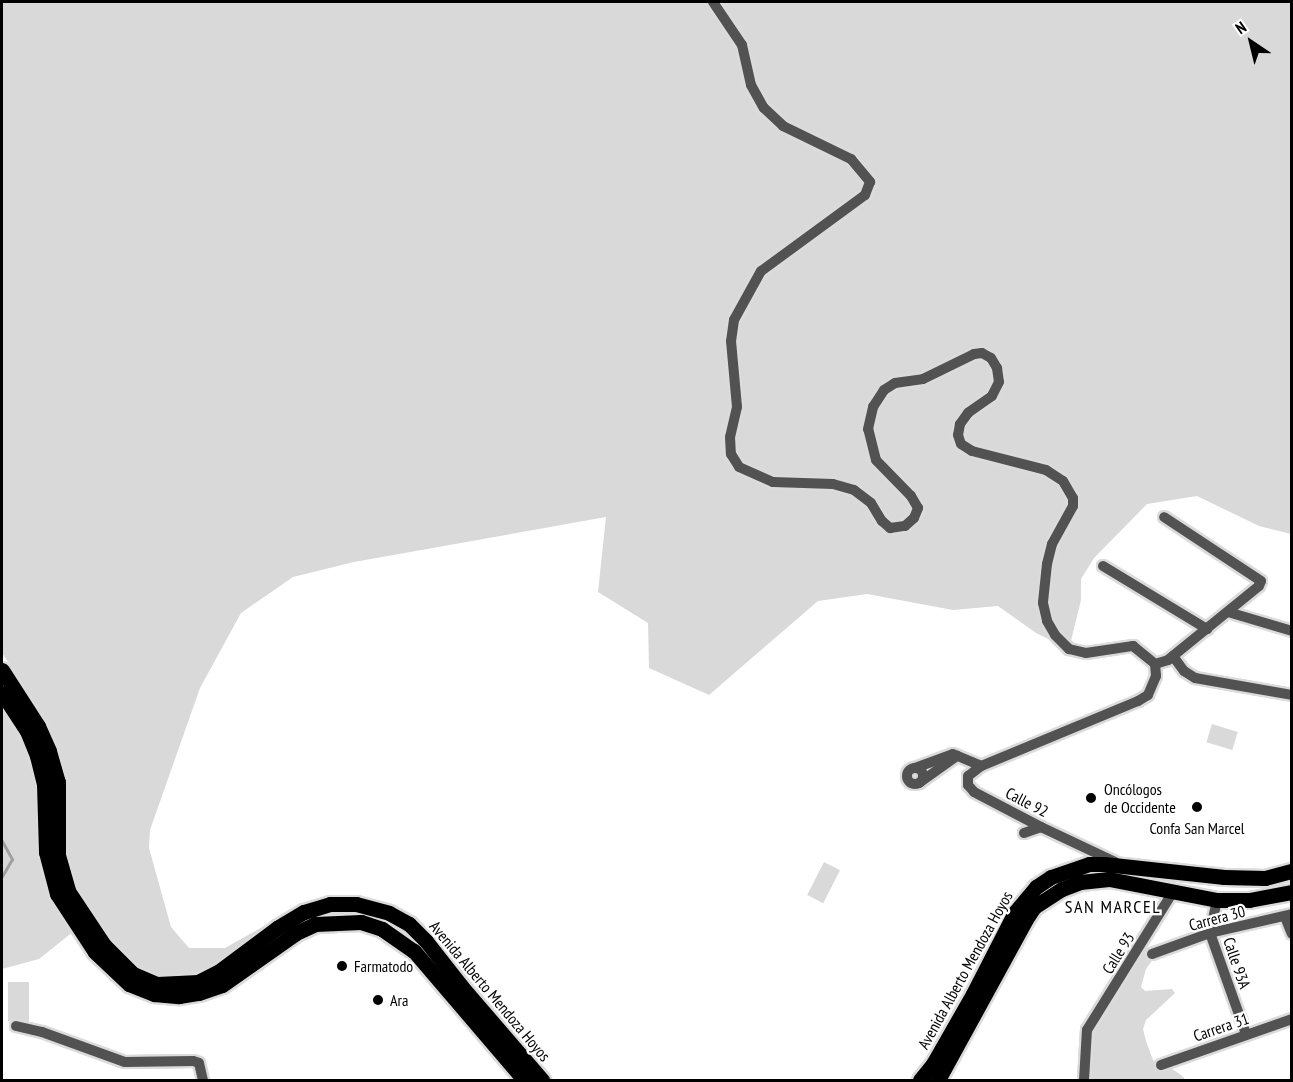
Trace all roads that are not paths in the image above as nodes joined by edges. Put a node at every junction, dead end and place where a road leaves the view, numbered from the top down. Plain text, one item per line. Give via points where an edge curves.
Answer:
1 (713, 2) edge
2 (1164, 517) dead end
3 (1103, 566) dead end
4 (1228, 612) junction
5 (1207, 628) junction
6 (1292, 631) edge
7 (1173, 656) junction
8 (1155, 664) junction
9 (2, 670) edge
10 (2, 693) edge
11 (1292, 695) edge
12 (957, 755) junction
13 (978, 767) junction
14 (1041, 827) junction
15 (1024, 833) dead end
16 (1091, 858) junction
17 (1292, 871) edge
18 (1173, 892) junction
19 (1292, 892) edge
20 (1217, 900) junction
21 (1288, 916) edge
22 (1210, 933) junction
23 (1292, 934) edge
24 (1152, 954) dead end
25 (1292, 1019) edge
26 (16, 1026) dead end
27 (1246, 1034) junction
28 (1161, 1065) dead end
29 (203, 1080) edge
30 (524, 1080) edge
31 (542, 1080) edge
32 (920, 1080) edge
33 (938, 1080) edge
34 (1084, 1080) edge

1 - 8 street via 742,45 751,85 764,108 783,126 851,159 870,182 866,195 761,271 734,320 731,341 736,407 731,454 740,467 773,482 833,484 854,490 871,503 890,528 905,526 918,508 876,460 868,429 873,407 884,390 895,383 923,379 982,353 997,368 999,382 992,396 968,413 960,424 961,444 972,451 1046,470 1063,481 1073,498 1047,564 1043,603 1047,621 1069,649 1086,653 1133,646
2 - 4 street via 1258,576 1261,581
3 - 5 street
4 - 5 street
4 - 6 street
5 - 7 street
7 - 8 street
7 - 11 street via 1195,678
8 - 13 street via 1153,685 1148,695 1138,701
9 - 31 main road, Avenida Alberto Mendoza Hoyos via 50,751 58,782 58,855 68,891 104,945 133,974 157,984 198,982 304,912 330,904 356,904 389,913 409,924
10 - 30 main road, Avenida Alberto Mendoza Hoyos via 27,731 37,756 44,784 46,852 57,894 95,952 129,984 154,994 199,993 222,985 315,924 361,922 382,929 414,951
12 - 12 street via 919,783 922,774 915,768
12 - 13 street
13 - 14 street, Calle 92 via 968,776 968,785 974,792
14 - 15 street
14 - 16 street, Calle 92
16 - 17 main road, Avenida Alberto Mendoza Hoyos via 1176,873 1234,878 1265,878
16 - 32 main road, Avenida Alberto Mendoza Hoyos via 1051,877 1025,899 933,1064
18 - 20 main road, Avenida Alberto Mendoza Hoyos
18 - 33 main road, Avenida Alberto Mendoza Hoyos via 1094,880 1062,889 1034,907
18 - 34 street, Calle 93 via 1087,1030
19 - 20 main road, Avenida Alberto Mendoza Hoyos via 1250,900
20 - 22 street, Calle 93A
21 - 22 street, Carrera 30
21 - 23 street
22 - 24 street, Carrera 30
22 - 27 street, Calle 93A
25 - 27 street, Carrera 31
26 - 29 street via 125,1062 193,1060 199,1063
27 - 28 street, Carrera 31

